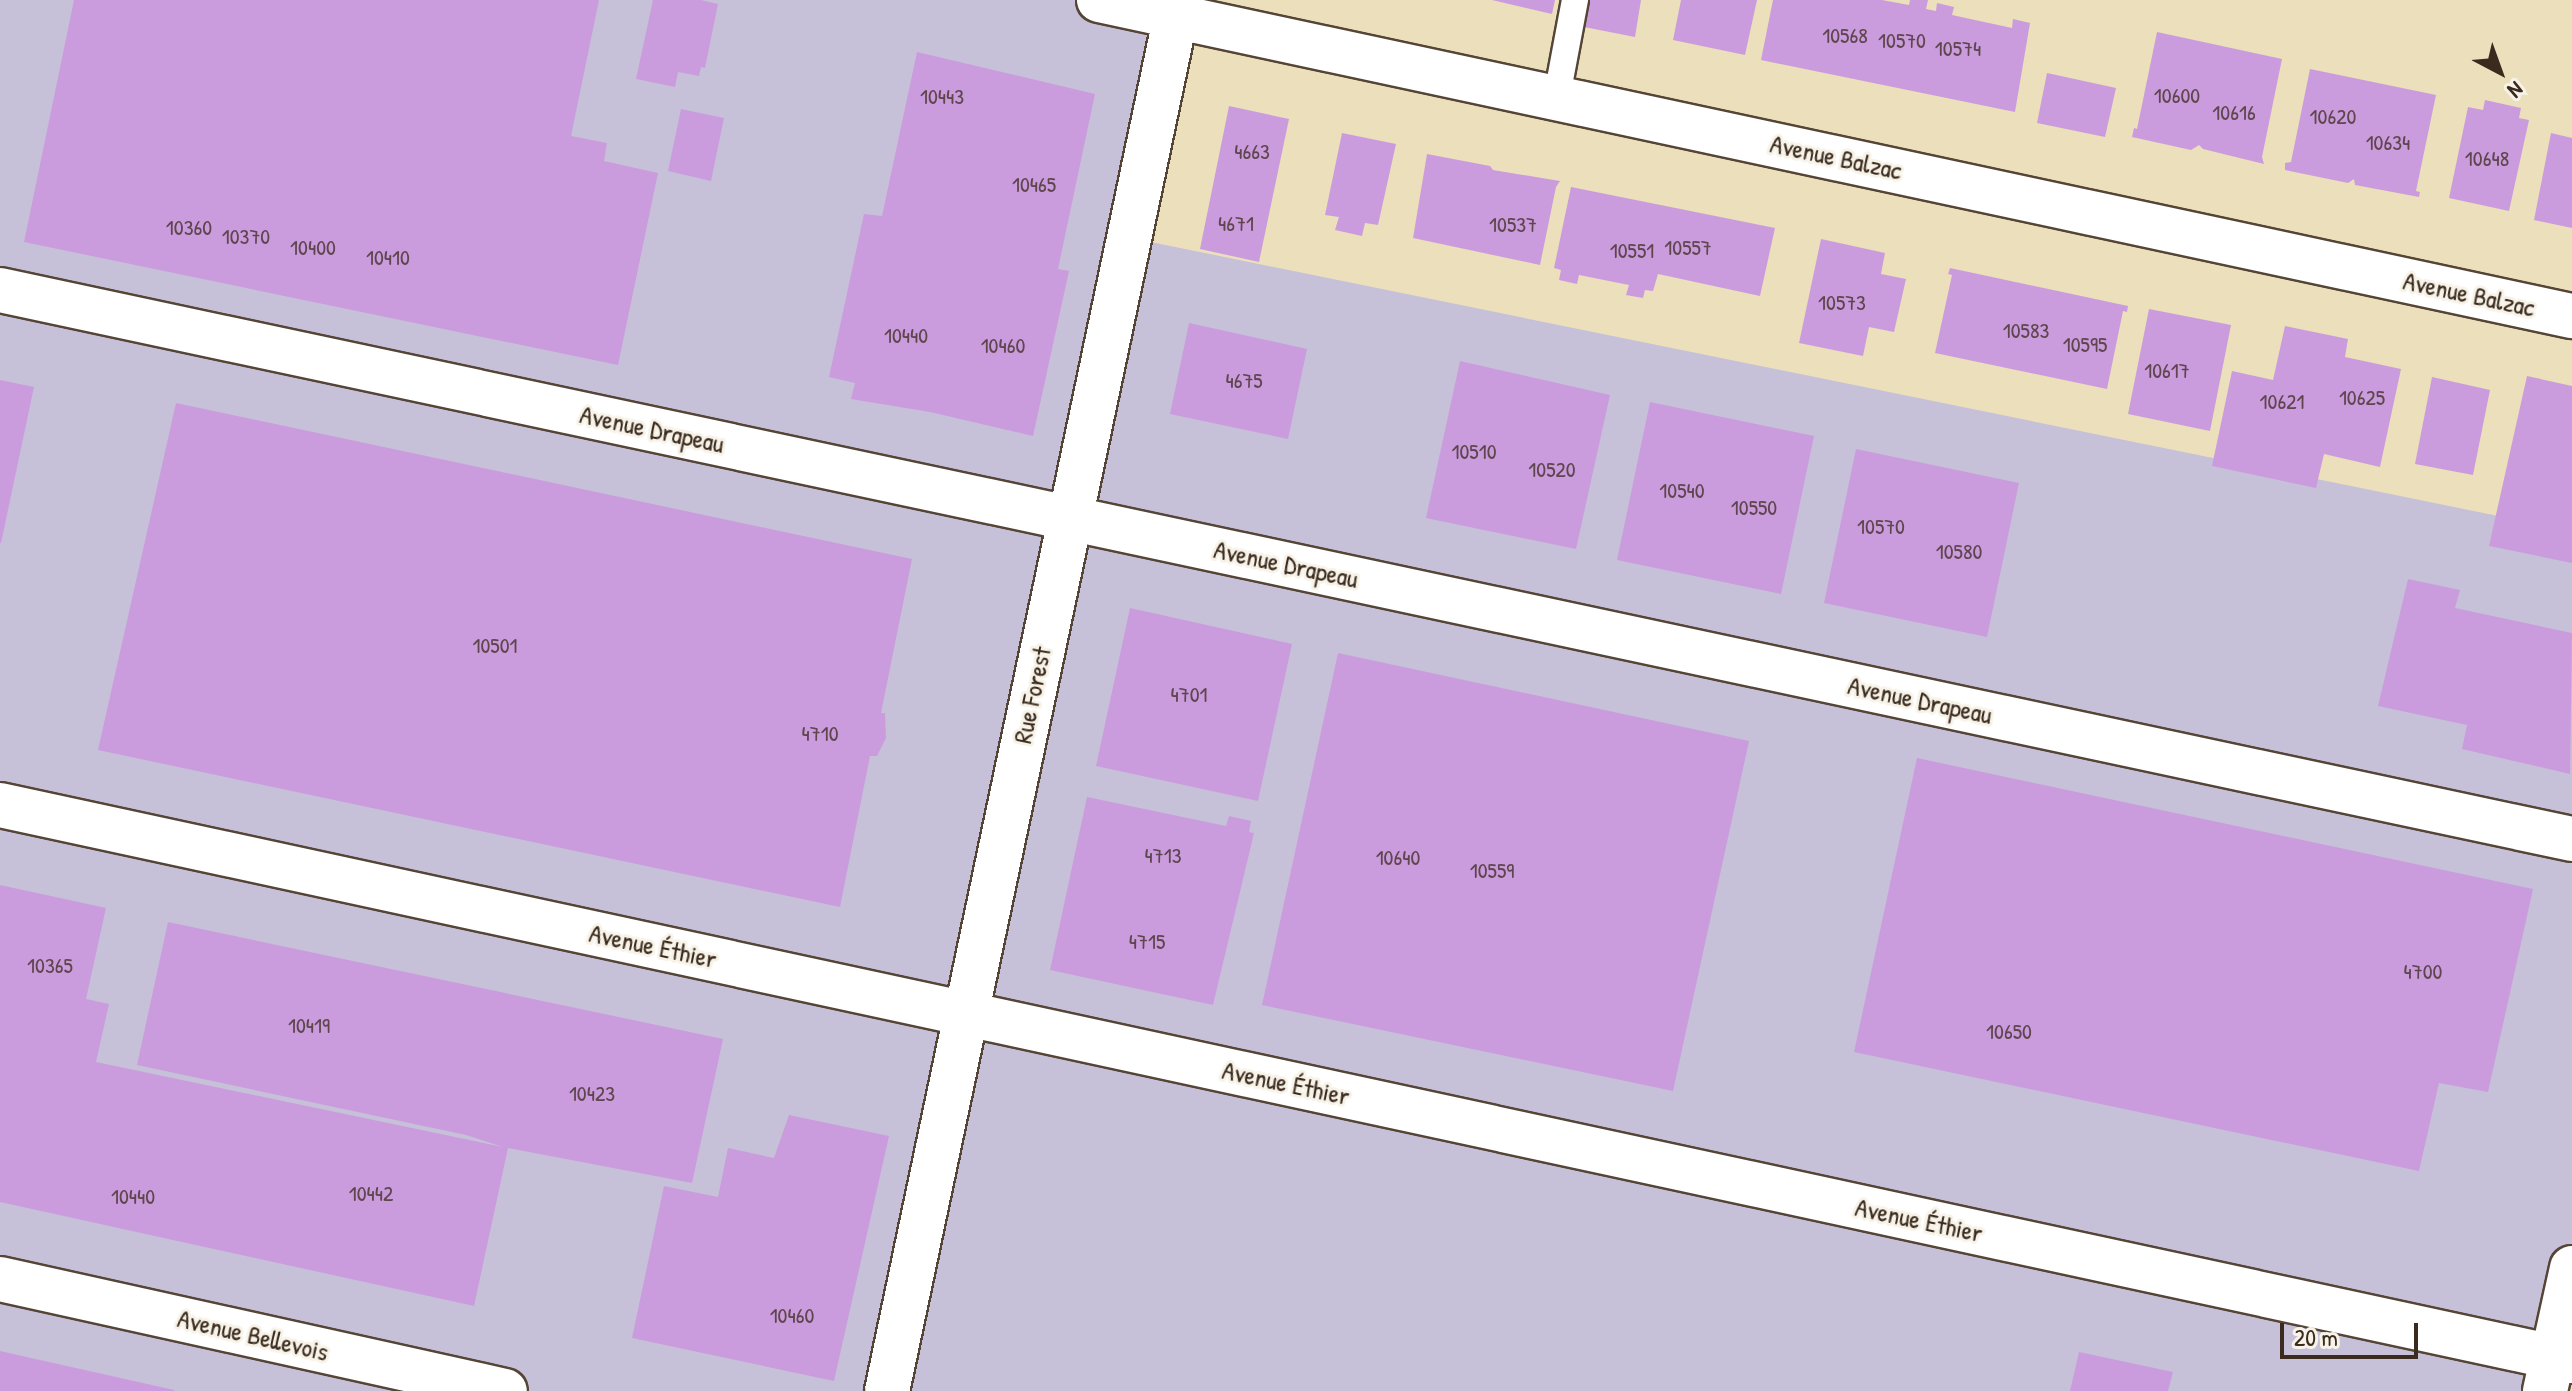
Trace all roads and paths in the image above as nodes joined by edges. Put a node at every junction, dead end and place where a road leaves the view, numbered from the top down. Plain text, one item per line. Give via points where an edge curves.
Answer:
1 (1099, 0) edge
2 (1575, 0) edge
3 (1177, 8) edge
4 (1557, 96) junction
5 (0, 290) edge
6 (2572, 316) edge
7 (1070, 518) junction
8 (0, 805) edge
9 (2572, 839) edge
10 (966, 1013) junction
11 (2572, 1268) edge
12 (0, 1279) edge
13 (2557, 1370) edge
14 (505, 1391) edge
15 (887, 1391) edge

1 - 3 street, Avenue Balzac
2 - 4 lane
3 - 4 street, Avenue Balzac
3 - 7 street, Rue Forest
4 - 6 street, Avenue Balzac
5 - 7 street, Avenue Drapeau
7 - 9 street, Avenue Drapeau
7 - 10 street, Rue Forest
8 - 10 street, Avenue Éthier
10 - 13 street, Avenue Éthier
10 - 15 street, Rue Forest
11 - 13 street
12 - 14 street, Avenue Bellevois

